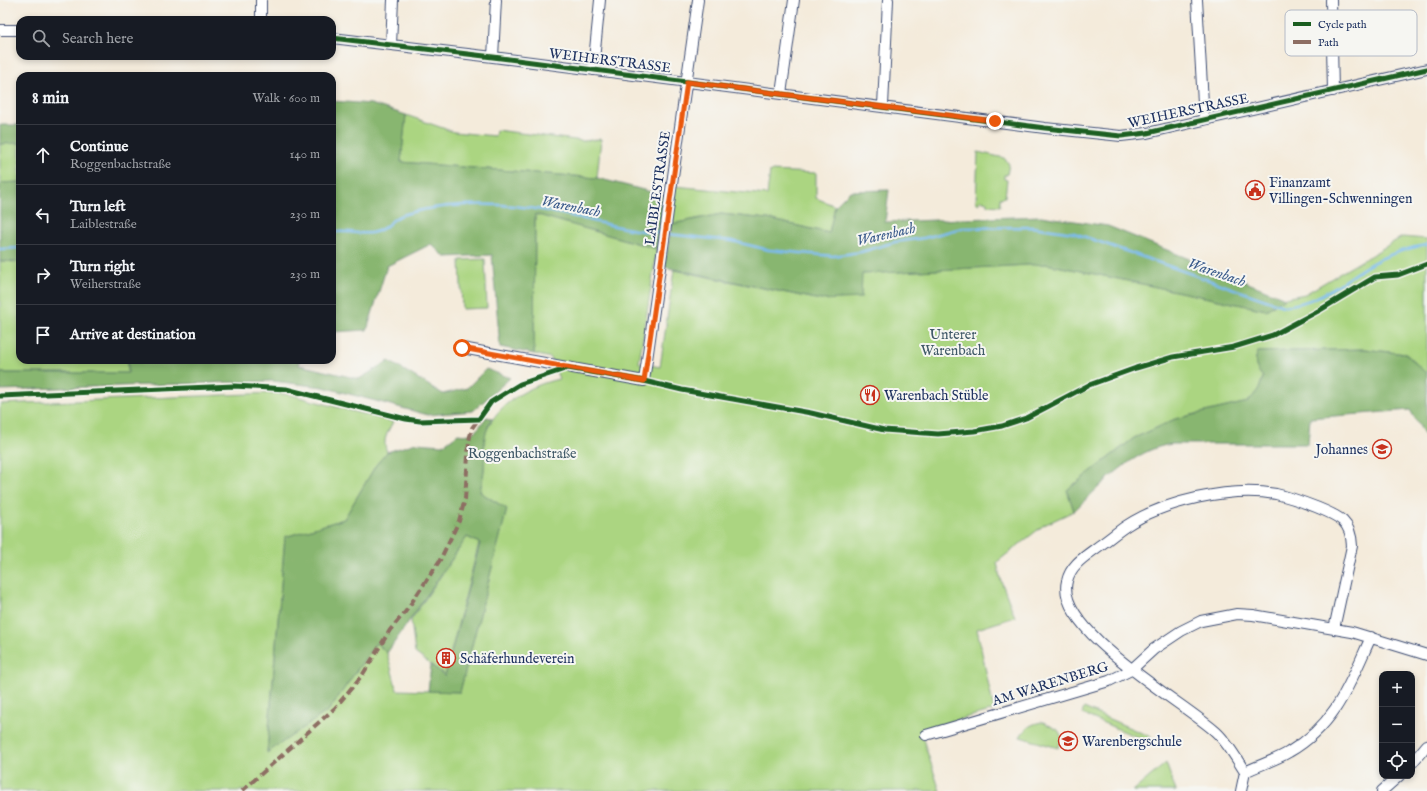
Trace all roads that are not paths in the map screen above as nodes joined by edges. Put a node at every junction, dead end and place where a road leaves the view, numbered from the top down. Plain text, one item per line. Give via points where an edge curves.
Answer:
1 (261, 0) edge
2 (393, 0) edge
3 (496, 0) edge
4 (600, 0) edge
5 (698, 0) edge
6 (794, 0) edge
7 (888, 0) edge
8 (1197, 0) edge
9 (1331, 0) edge
10 (1331, 10) edge
11 (261, 16) edge
12 (0, 30) edge
13 (16, 30) edge
14 (336, 38) edge
15 (391, 45) junction
16 (1332, 56) edge
17 (494, 57) junction
18 (1427, 69) edge
19 (593, 70) junction
20 (687, 82) junction
21 (1333, 91) junction
22 (781, 94) junction
23 (883, 106) junction
24 (1204, 120) junction
25 (462, 348) dead end
26 (1334, 629) junction
27 (1371, 637) junction
28 (1427, 655) edge
29 (1131, 670) junction
30 (926, 735) dead end
31 (1427, 745) edge
32 (1415, 759) edge
33 (1245, 772) junction
34 (1396, 779) edge
35 (1241, 791) edge
36 (1382, 791) edge

1 - 11 street
2 - 15 street
3 - 17 street
4 - 19 street
5 - 20 street, LAIBLESTRASSE
6 - 22 street
7 - 23 street
8 - 24 street
9 - 10 street
12 - 13 street
14 - 15 street, WEIHERSTRASSE
15 - 17 street, WEIHERSTRASSE
16 - 21 street
17 - 19 street, WEIHERSTRASSE
18 - 21 street, WEIHERSTRASSE
19 - 20 street, WEIHERSTRASSE
20 - 22 street, WEIHERSTRASSE
20 - 25 street, LAIBLESTRASSE via 644,381
21 - 24 street, WEIHERSTRASSE
22 - 23 street, WEIHERSTRASSE
23 - 24 street, WEIHERSTRASSE via 1121,136
26 - 27 street, AM WARENBERG
26 - 29 street, AM WARENBERG via 1253,614 1221,616 1201,621 1181,631 1154,649
26 - 29 street via 1352,546 1352,536 1341,519 1299,500 1275,494 1248,492 1213,495 1175,505 1127,526 1079,561 1070,572 1066,582 1072,608 1097,639
27 - 28 street, AM WARENBERG
27 - 33 street via 1348,690 1325,724 1309,739 1289,752
29 - 30 street, AM WARENBERG via 1087,688
29 - 33 street via 1216,732
31 - 32 street
33 - 35 street
34 - 36 street

